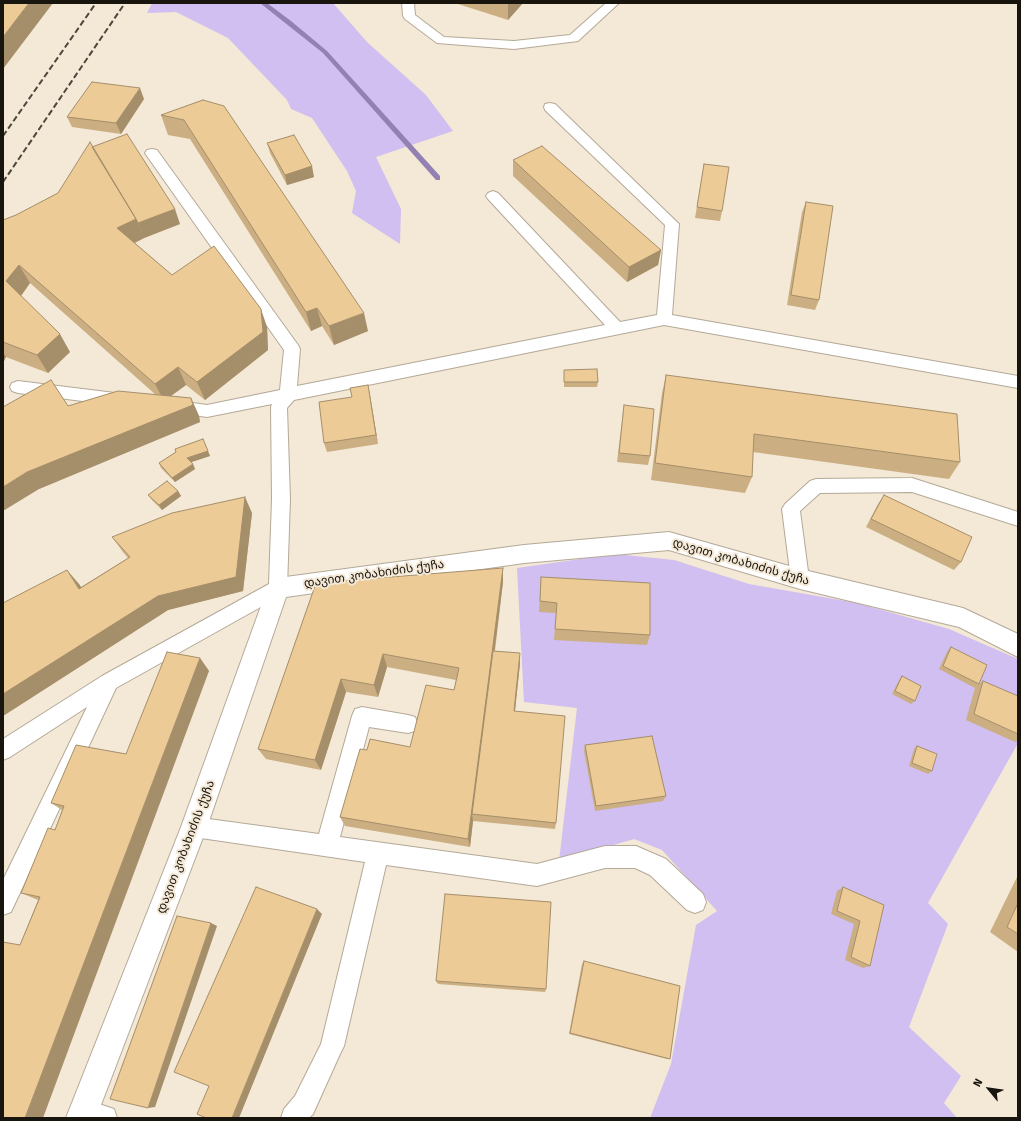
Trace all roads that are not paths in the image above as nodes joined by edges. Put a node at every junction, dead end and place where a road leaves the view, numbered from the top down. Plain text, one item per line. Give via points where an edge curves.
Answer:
1 (408, 3) edge
2 (613, 3) edge
3 (550, 107) dead end
4 (152, 153) dead end
5 (493, 196) dead end
6 (664, 319) junction
7 (617, 328) junction
8 (1018, 382) edge
9 (18, 387) dead end
10 (288, 395) junction
11 (136, 402) edge
12 (160, 405) edge
13 (1018, 519) edge
14 (800, 579) junction
15 (278, 588) junction
16 (1018, 646) edge
17 (109, 682) junction
18 (408, 724) dead end
19 (3, 750) edge
20 (194, 827) junction
21 (327, 845) junction
22 (378, 853) junction
23 (695, 902) dead end
24 (3, 904) edge
25 (90, 1116) edge
26 (293, 1118) edge

1 - 2 lane via 409,16 441,40 514,45 574,38
3 - 6 lane via 672,224
4 - 10 lane via 292,349
5 - 7 lane
6 - 7 lane
6 - 8 lane
7 - 10 lane
9 - 11 lane
10 - 12 lane via 207,411
10 - 15 lane via 279,407 281,499
13 - 14 lane via 912,485 816,486 791,509
14 - 15 street, დავით კობახიძის ქუჩა via 669,541 524,554
14 - 16 street, დავით კობახიძის ქუჩა via 963,618
15 - 17 lane
15 - 20 street, დავით კობახიძის ქუჩა
17 - 19 lane
17 - 24 lane
18 - 21 lane via 362,716
20 - 21 lane
20 - 25 street, დავით კობახიძის ქუჩა
21 - 22 lane
22 - 23 lane via 537,875 605,857 636,857 658,867
22 - 26 lane via 332,1046 304,1105

